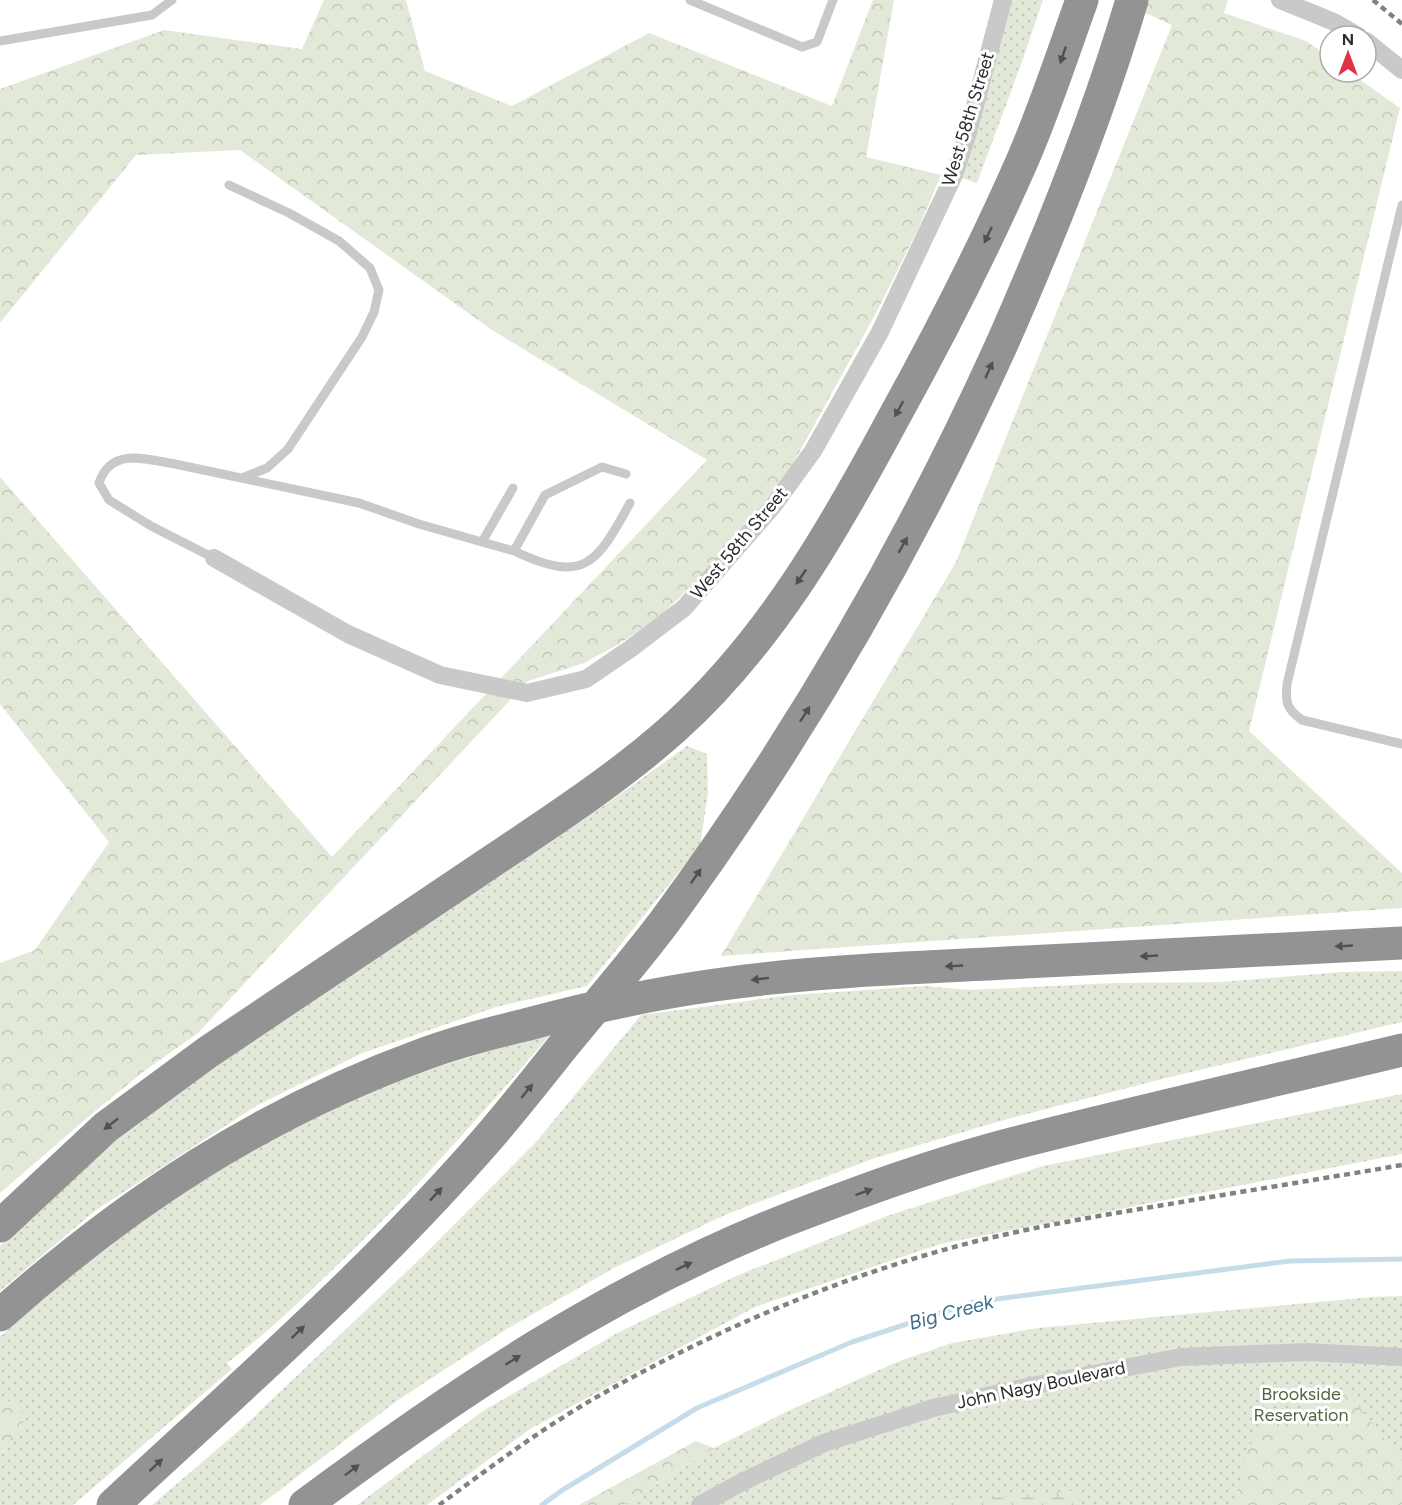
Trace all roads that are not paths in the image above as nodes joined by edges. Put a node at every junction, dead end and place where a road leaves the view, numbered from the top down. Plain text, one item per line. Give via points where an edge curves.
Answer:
1 (172, 0) edge
2 (690, 0) edge
3 (834, 0) edge
4 (1003, 0) edge
5 (1082, 0) edge
6 (1132, 0) edge
7 (1280, 0) edge
8 (1337, 24) edge
9 (0, 41) edge
10 (1378, 51) edge
11 (1402, 70) edge
12 (228, 185) dead end
13 (1402, 205) edge
14 (626, 474) dead end
15 (242, 478) junction
16 (513, 488) dead end
17 (630, 503) dead end
18 (482, 542) junction
19 (514, 551) junction
20 (213, 558) joint
21 (1402, 744) edge
22 (1402, 943) edge
23 (1402, 1050) edge
24 (0, 1226) edge
25 (0, 1315) edge
26 (1402, 1357) edge
27 (113, 1505) edge
28 (305, 1505) edge
29 (700, 1505) edge

1 - 9 lane via 152,15
2 - 3 lane via 802,47 817,42
4 - 20 street, West 58th Street via 954,176 880,332 813,452 773,506 684,608 630,649 586,679 527,693 440,675 348,634
5 -> 24 highway via 1024,157 940,332 820,550 780,608 717,686 674,728 589,796 218,1045 106,1127
27 -> 6 highway via 385,1249 490,1137 663,924 735,821 869,606 972,410 1087,138
7 - 8 street
10 - 11 street
12 - 15 lane via 339,241 370,268 379,290 362,337 288,449 267,468
13 - 21 lane via 1286,698 1290,711 1302,720
14 - 19 lane via 602,467 545,495
15 - 18 lane via 359,503
15 - 20 lane via 125,458 108,466 99,483 109,500
16 - 18 lane
17 - 19 lane via 612,536 579,567 535,561
18 - 19 lane
22 -> 25 highway via 770,978 662,994 485,1035 362,1079 248,1134 139,1203
28 -> 23 highway via 477,1382 560,1331 678,1269 784,1221 1014,1143
26 - 29 street, John Nagy Boulevard via 1306,1352 1180,1357 1031,1386 933,1408 824,1443

